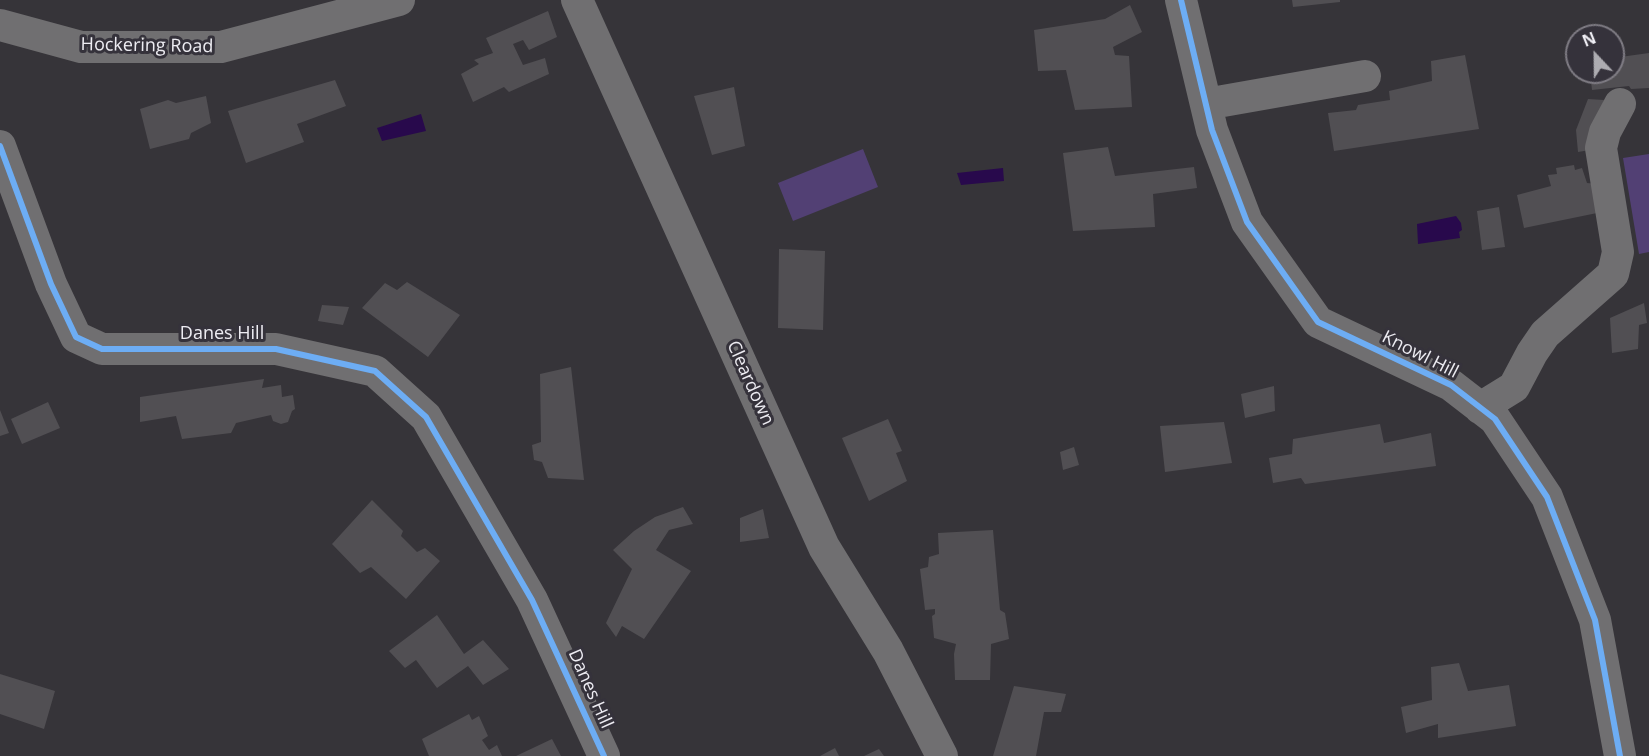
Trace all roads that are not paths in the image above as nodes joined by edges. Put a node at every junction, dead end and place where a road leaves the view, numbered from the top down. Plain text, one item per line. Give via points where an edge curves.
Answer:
1 (399, 0) edge
2 (577, 0) edge
3 (1181, 0) edge
4 (0, 25) edge
5 (1365, 76) dead end
6 (1206, 104) junction
7 (1620, 104) dead end
8 (0, 146) edge
9 (1480, 408) junction
10 (604, 756) edge
11 (942, 756) edge
12 (1620, 756) edge

1 - 4 street, Hockering Road via 221,47 81,47
2 - 11 street, Cleardown via 824,547 888,651
3 - 6 street, Knowl Hill
5 - 6 street
6 - 9 street, Knowl Hill via 1247,222 1318,322 1451,385
7 - 9 street via 1601,148 1618,252 1613,274 1545,334 1514,387
8 - 10 street, Danes Hill via 51,284 76,337 102,349 276,349 375,371 426,417 532,600
9 - 12 street, Knowl Hill via 1495,419 1547,497 1595,620

